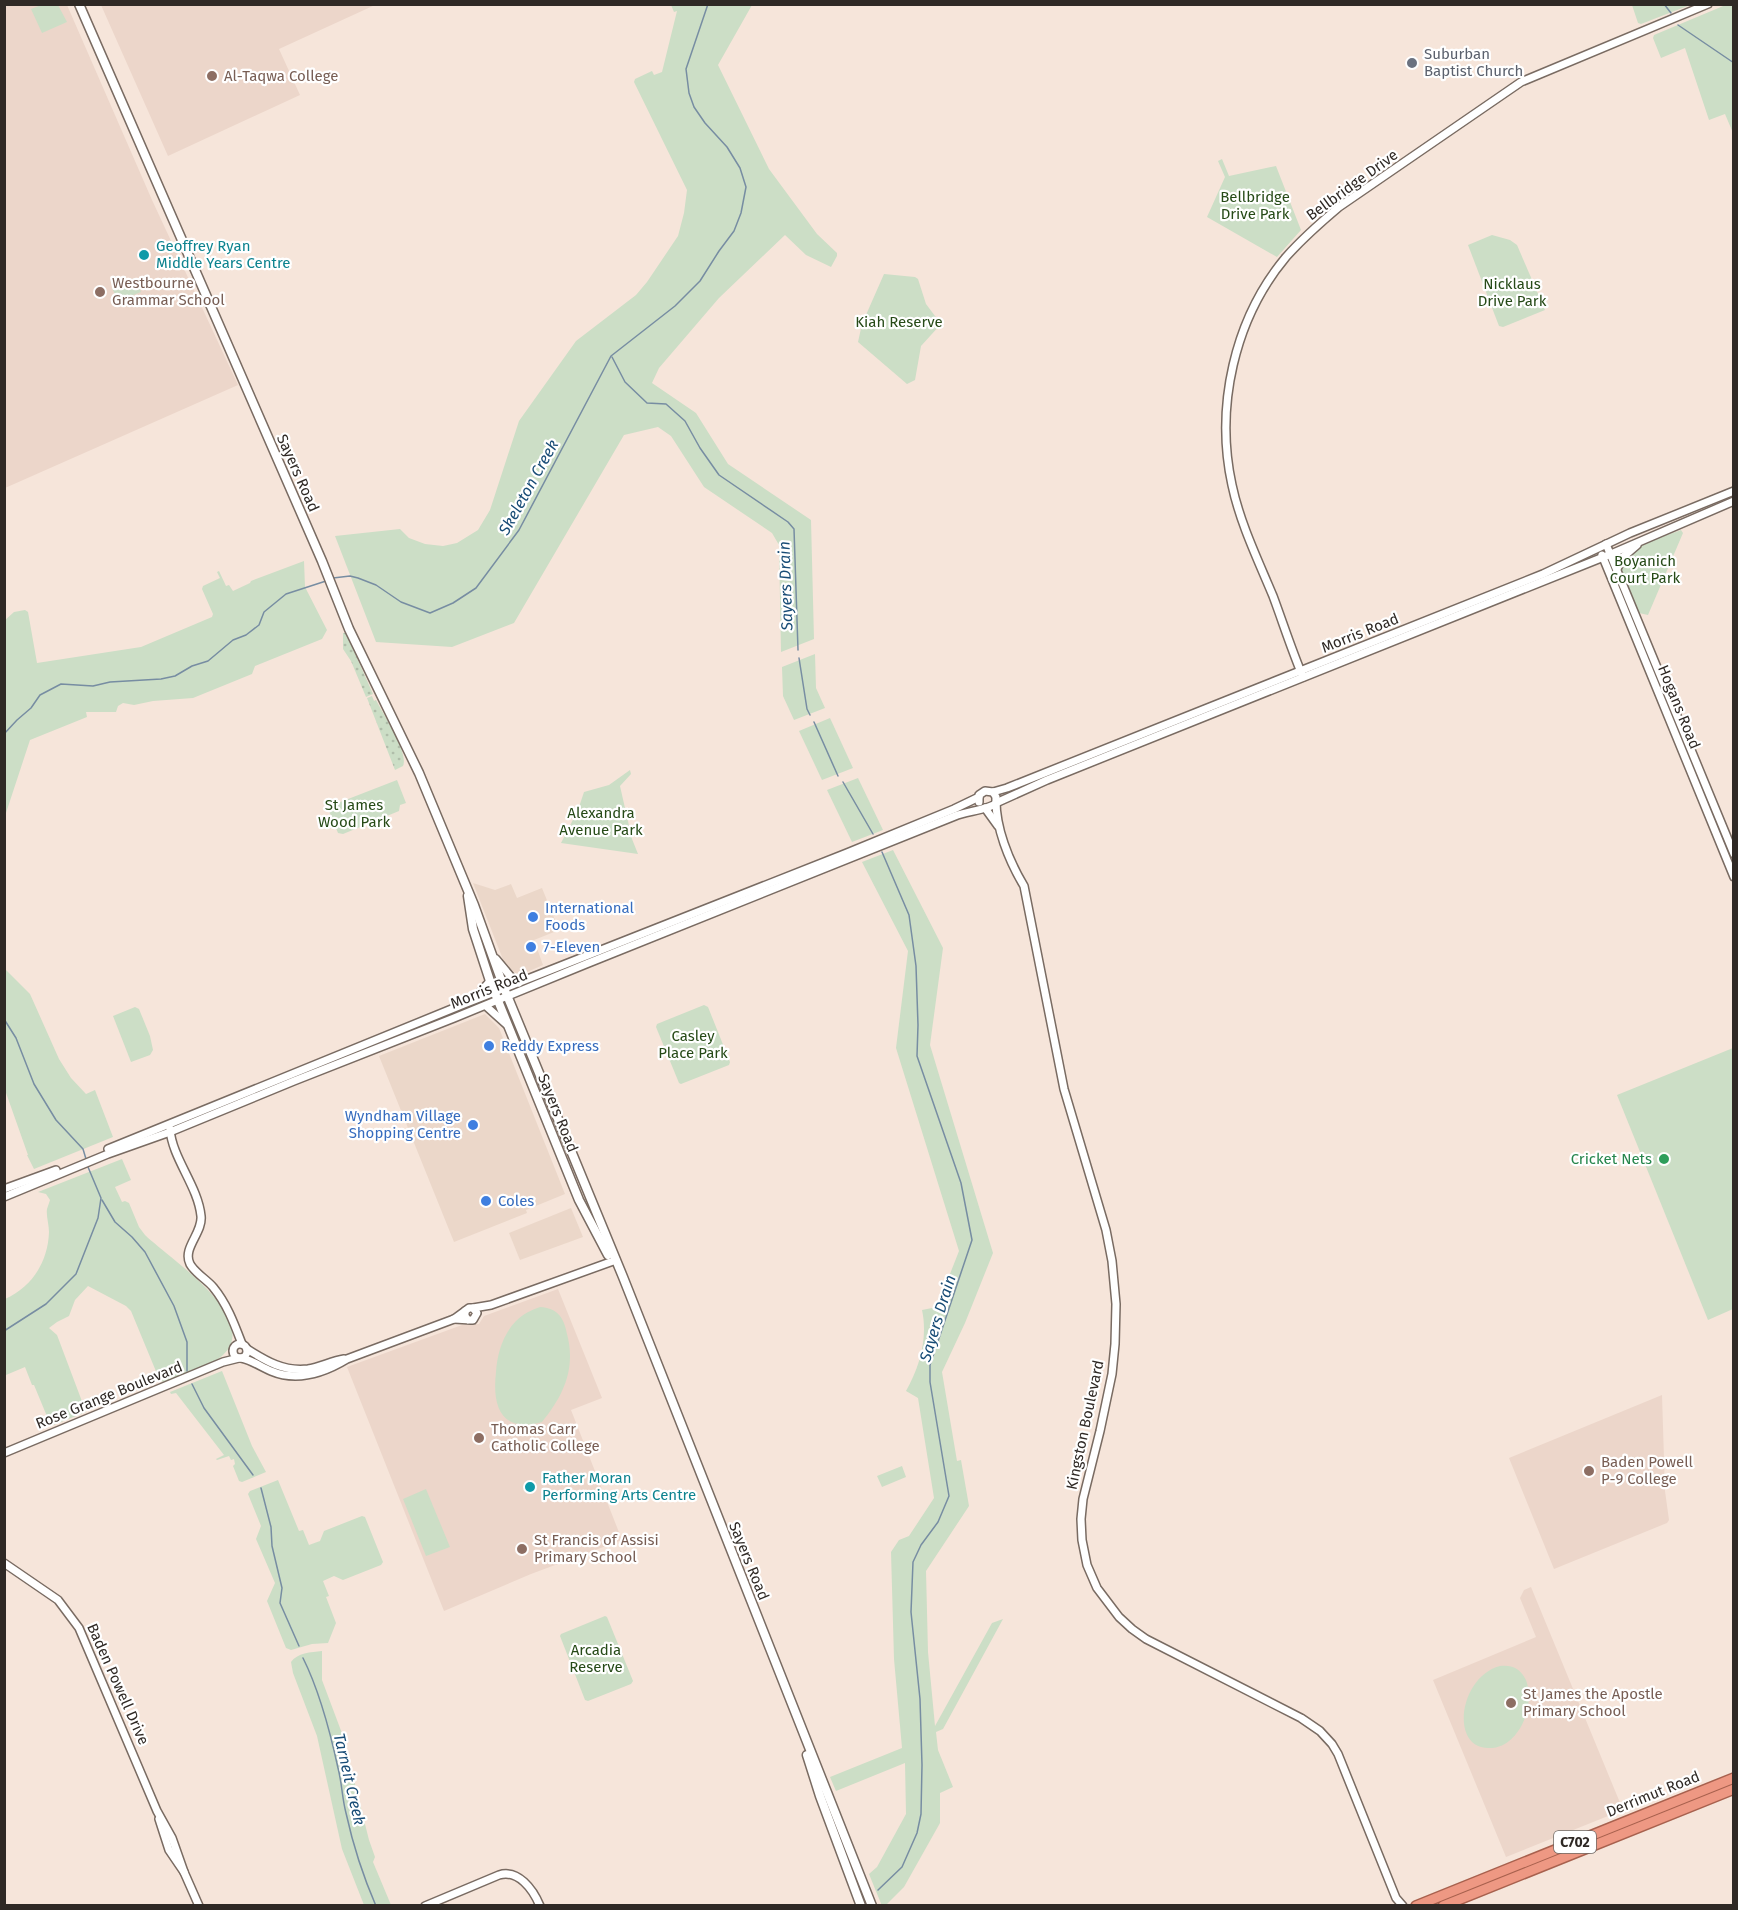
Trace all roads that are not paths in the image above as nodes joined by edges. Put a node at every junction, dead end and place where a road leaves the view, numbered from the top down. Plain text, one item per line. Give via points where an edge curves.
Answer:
1 (74, 4) edge
2 (79, 4) edge
3 (1708, 4) edge
4 (105, 67) junction
5 (1734, 491) edge
6 (1734, 501) edge
7 (1649, 537) junction
8 (1603, 546) junction
9 (1607, 555) junction
10 (1617, 569) junction
11 (1521, 585) junction
12 (1302, 674) junction
13 (1102, 754) junction
14 (993, 792) junction
15 (979, 797) junction
16 (995, 804) junction
17 (985, 808) junction
18 (999, 828) junction
19 (1734, 854) edge
20 (805, 872) junction
21 (1733, 874) edge
22 (468, 893) junction
23 (685, 922) junction
24 (491, 952) junction
25 (490, 981) junction
26 (519, 983) junction
27 (506, 992) junction
28 (497, 996) junction
29 (471, 1002) junction
30 (486, 1006) junction
31 (412, 1026) junction
32 (510, 1030) junction
33 (416, 1033) junction
34 (290, 1079) junction
35 (166, 1124) junction
36 (170, 1132) junction
37 (107, 1152) junction
38 (60, 1171) junction
39 (4, 1189) edge
40 (4, 1197) edge
41 (613, 1261) junction
42 (491, 1305) junction
43 (473, 1308) junction
44 (465, 1311) junction
45 (477, 1316) junction
46 (454, 1319) junction
47 (468, 1320) junction
48 (239, 1348) junction
49 (240, 1358) junction
50 (347, 1359) junction
51 (223, 1362) junction
52 (4, 1453) edge
53 (4, 1563) edge
54 (788, 1695) junction
55 (1734, 1778) edge
56 (1734, 1789) edge
57 (1679, 1800) junction
58 (1696, 1804) junction
59 (1431, 1899) junction
60 (1395, 1902) edge
61 (199, 1905) edge
62 (425, 1905) edge
63 (540, 1905) edge
64 (861, 1905) edge
65 (872, 1905) edge
66 (1403, 1905) edge
67 (1416, 1905) edge
68 (1443, 1905) edge

1 - 4 main road, Sayers Road
2 - 4 main road, Sayers Road
3 - 12 street, Bellbridge Drive via 1538,74 1502,94 1316,226 1285,259 1262,294 1234,363 1227,405 1227,448 1242,520
4 - 22 main road, Sayers Road via 349,629 419,773
5 - 8 street, Morris Road
6 - 7 street, Morris Road
7 - 9 street, Morris Road
7 - 10 street via 1623,557
8 - 9 street, Hogans Road
8 - 11 street, Morris Road
9 - 10 street, Hogans Road
9 - 11 street, Morris Road
9 - 21 street, Hogans Road
10 - 19 street, Hogans Road
11 - 12 street, Morris Road
12 - 13 street, Morris Road
13 - 14 street, Morris Road
13 - 16 street, Morris Road
14 - 15 street via 985,790
14 - 16 street
15 - 17 street via 979,804
15 - 20 street, Morris Road
16 - 17 street
16 - 18 street, Kingston Boulevard
17 - 18 street, Kingston Boulevard
17 - 20 street, Morris Road
18 - 60 street, Kingston Boulevard via 1024,886 1064,1089 1100,1203 1112,1261 1115,1344 1107,1401 1083,1499 1082,1540 1087,1565 1097,1588 1131,1629 1301,1718 1326,1737 1344,1766
20 - 23 street, Morris Road
22 - 24 main road, Sayers Road
22 - 25 main road, Sayers Road via 473,929
23 - 26 street, Morris Road
23 - 27 street, Morris Road
24 - 26 street
24 - 27 main road, Sayers Road
25 - 28 main road, Sayers Road
25 - 29 street
26 - 27 street, Morris Road
27 - 28 street, Morris Road
27 - 41 main road, Sayers Road
28 - 29 street, Morris Road
28 - 30 street, Morris Road
28 - 32 main road, Sayers Road
29 - 31 street, Morris Road
30 - 32 street
30 - 33 street, Morris Road
31 - 33 street
31 - 34 street, Morris Road
32 - 41 main road, Sayers Road via 579,1200
33 - 34 street, Morris Road
34 - 35 street, Morris Road
34 - 36 street, Morris Road
35 - 36 street
35 - 37 street, Morris Road
36 - 37 street, Morris Road
36 - 48 street via 202,1218 188,1254 189,1262 220,1295 232,1316
37 - 38 street, Morris Road
38 - 39 street, Morris Road
38 - 40 street, Morris Road
41 - 42 street
41 - 54 main road, Sayers Road
42 - 43 street
42 - 45 street
43 - 44 street
43 - 45 street
44 - 46 street
44 - 47 street
45 - 47 street
46 - 47 street
46 - 50 street
48 - 49 street via 235,1355
48 - 49 street via 246,1355
48 - 50 street via 292,1369 309,1369
48 - 51 street, Rose Grange Boulevard
49 - 50 street via 281,1374 299,1376 334,1367
49 - 51 street, Rose Grange Boulevard
51 - 52 street, Rose Grange Boulevard
53 - 61 street, Baden Powell Drive via 58,1600 79,1628
54 - 64 main road, Sayers Road
54 - 65 main road, Sayers Road
55 - 57 highway, Derrimut Road / C702
56 - 58 highway, Derrimut Road / C702
57 - 58 highway via 1694,1800
57 - 59 highway, Derrimut Road / C702
58 - 68 highway, Derrimut Road / C702
59 - 67 highway, Derrimut Road / C702
59 - 68 highway via 1434,1904
60 - 66 street, Kingston Boulevard
62 - 63 street via 508,1874 524,1883

